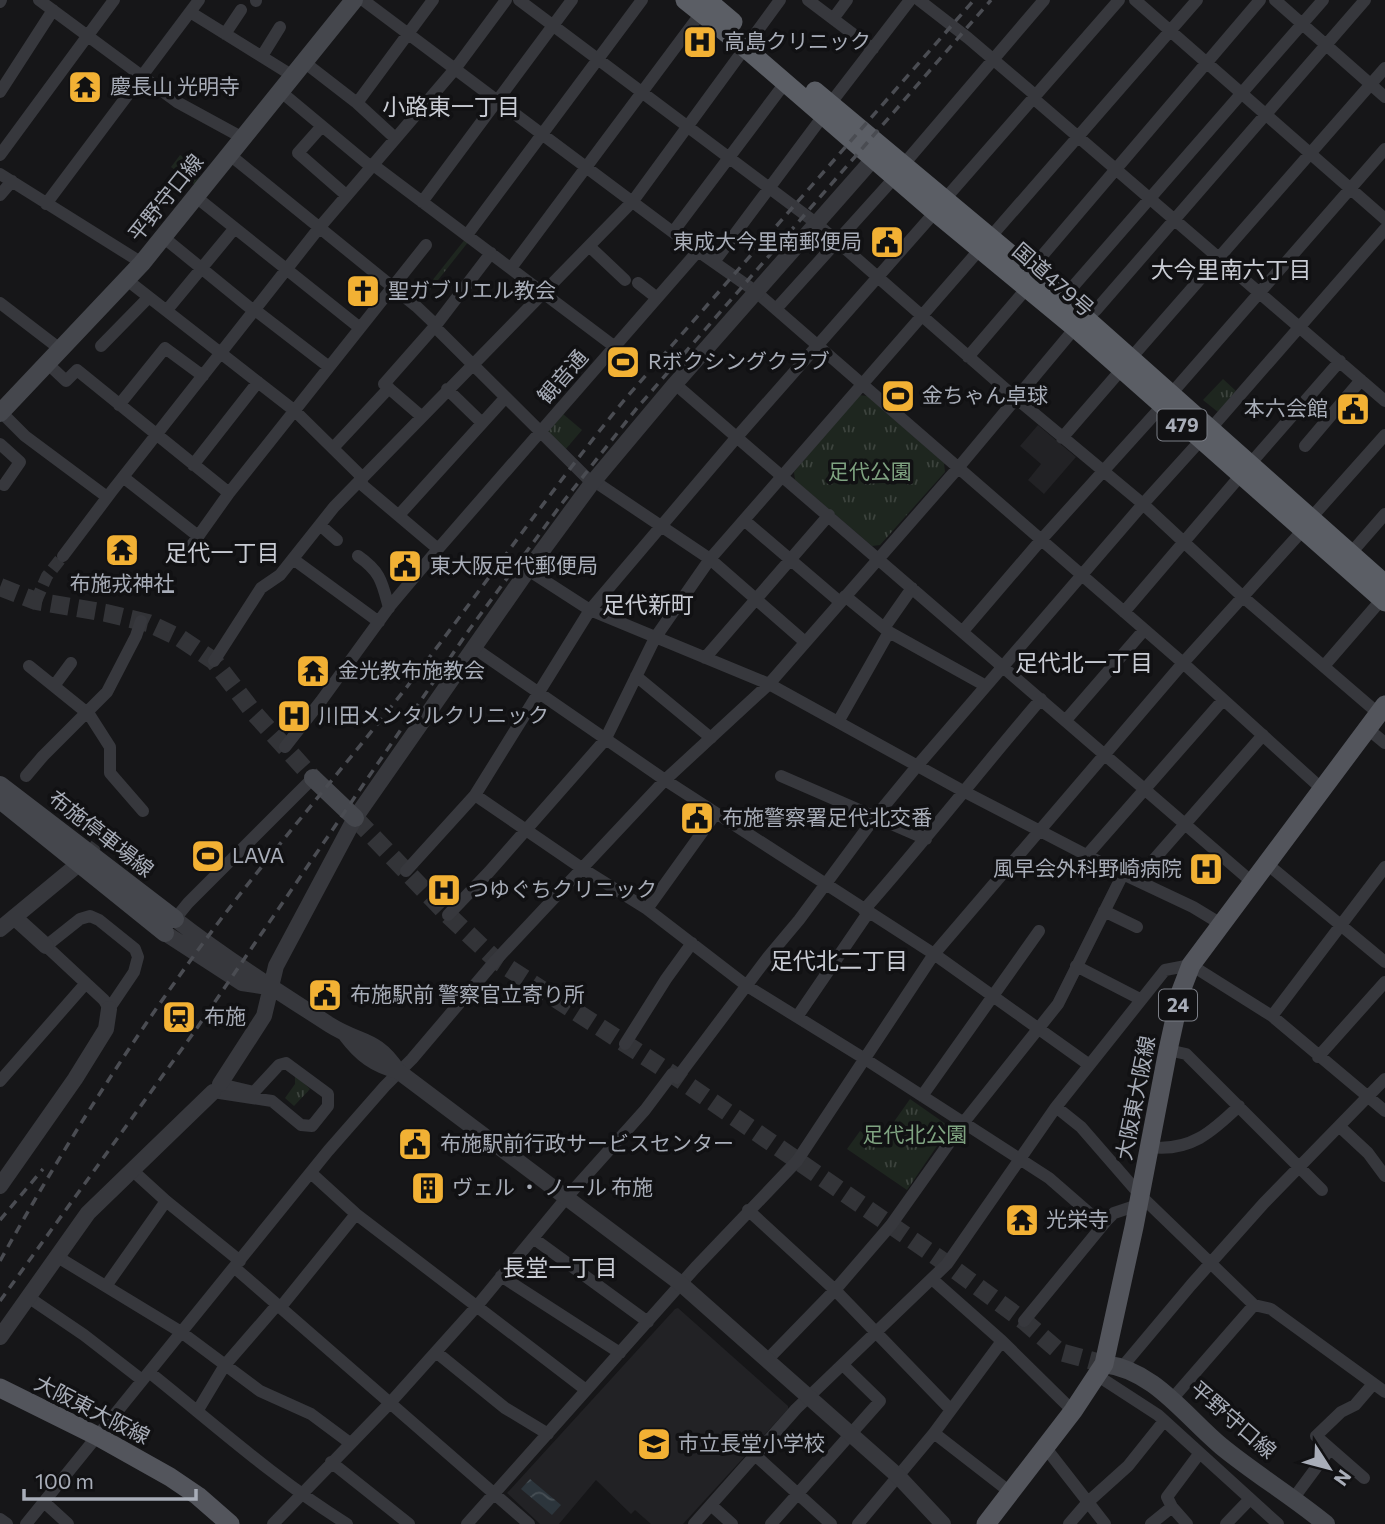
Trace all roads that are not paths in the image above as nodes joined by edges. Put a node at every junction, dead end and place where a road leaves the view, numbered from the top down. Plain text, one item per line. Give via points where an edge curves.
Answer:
1 (40, 0) edge
2 (114, 0) edge
3 (181, 0) edge
4 (354, 0) edge
5 (363, 0) edge
6 (433, 0) edge
7 (506, 0) edge
8 (519, 0) edge
9 (572, 0) edge
10 (642, 0) edge
11 (685, 0) edge
12 (780, 0) edge
13 (808, 0) edge
14 (847, 0) edge
15 (910, 0) edge
16 (919, 0) edge
17 (1044, 0) edge
18 (1119, 0) edge
19 (1135, 0) edge
20 (1197, 0) edge
21 (1260, 0) edge
22 (1276, 0) edge
23 (1323, 0) edge
24 (1365, 0) edge
25 (707, 4) edge
26 (55, 6) edge
27 (194, 7) edge
28 (241, 10) dead end
29 (833, 19) junction
30 (1302, 24) junction
31 (554, 25) junction
32 (281, 27) dead end
33 (1170, 31) junction
34 (226, 34) junction
35 (407, 34) junction
36 (86, 37) junction
37 (748, 42) junction
38 (1325, 45) junction
39 (873, 49) junction
40 (262, 56) junction
41 (598, 58) junction
42 (993, 60) junction
43 (1205, 62) junction
44 (1385, 68) edge
45 (298, 69) junction
46 (455, 69) junction
47 (141, 77) junction
48 (785, 83) junction
49 (1371, 85) junction
50 (280, 91) junction
51 (0, 92) edge
52 (643, 92) junction
53 (1242, 93) junction
54 (1034, 97) junction
55 (1385, 97) edge
56 (497, 100) junction
57 (357, 103) junction
58 (827, 110) junction
59 (1266, 114) junction
60 (688, 125) junction
61 (322, 126) junction
62 (542, 133) junction
63 (1079, 136) junction
64 (243, 138) junction
65 (395, 138) junction
66 (1385, 149) edge
67 (1311, 152) junction
68 (0, 155) edge
69 (230, 155) junction
70 (730, 157) junction
71 (874, 158) junction
72 (371, 165) junction
73 (586, 166) junction
74 (1115, 168) junction
75 (900, 170) junction
76 (6, 177) edge
77 (771, 187) junction
78 (1351, 188) junction
79 (0, 195) edge
80 (346, 195) junction
81 (196, 197) junction
82 (1151, 199) junction
83 (633, 201) junction
84 (422, 202) junction
85 (46, 204) junction
86 (940, 205) junction
87 (1174, 219) junction
88 (1385, 219) edge
89 (816, 223) junction
90 (318, 228) junction
91 (234, 229) junction
92 (1385, 229) edge
93 (673, 232) junction
94 (467, 235) junction
95 (163, 237) junction
96 (836, 240) junction
97 (985, 242) junction
98 (426, 245) dead end
99 (589, 246) junction
100 (698, 251) junction
101 (491, 253) junction
102 (1218, 257) junction
103 (714, 262) junction
104 (142, 263) junction
105 (202, 268) junction
106 (511, 268) junction
107 (286, 270) junction
108 (878, 276) junction
109 (1029, 279) junction
110 (127, 280) junction
111 (625, 280) dead end
112 (638, 283) dead end
113 (392, 288) junction
114 (755, 291) junction
115 (1259, 292) junction
116 (544, 293) junction
117 (149, 297) junction
118 (657, 298) junction
119 (1062, 298) junction
120 (0, 303) edge
121 (776, 309) junction
122 (167, 310) junction
123 (255, 311) junction
124 (922, 314) junction
125 (1081, 324) junction
126 (435, 326) junction
127 (1300, 327) junction
128 (360, 328) junction
129 (101, 346) dead end
130 (615, 346) junction
131 (816, 346) junction
132 (60, 349) junction
133 (222, 352) junction
134 (968, 357) junction
135 (1340, 361) junction
136 (47, 363) junction
137 (472, 364) junction
138 (1126, 364) junction
139 (330, 367) junction
140 (203, 376) junction
141 (1361, 380) junction
142 (258, 382) junction
143 (675, 384) junction
144 (860, 384) junction
145 (388, 388) junction
146 (447, 389) junction
147 (505, 398) junction
148 (1017, 399) junction
149 (1166, 400) junction
150 (1385, 401) edge
151 (120, 405) junction
152 (295, 411) junction
153 (1, 413) edge
154 (421, 416) junction
155 (482, 423) junction
156 (540, 433) junction
157 (156, 435) junction
158 (1205, 435) junction
159 (1385, 435) edge
160 (736, 438) junction
161 (1062, 438) junction
162 (0, 444) edge
163 (1305, 446) dead end
164 (333, 448) junction
165 (193, 465) junction
166 (958, 468) junction
167 (1245, 469) junction
168 (1102, 471) junction
169 (782, 476) junction
170 (123, 477) junction
171 (363, 478) junction
172 (593, 482) junction
173 (4, 485) dead end
174 (229, 493) junction
175 (107, 497) junction
176 (1143, 504) junction
177 (1385, 514) edge
178 (399, 515) junction
179 (829, 515) junction
180 (744, 520) junction
181 (1307, 524) junction
182 (320, 525) junction
183 (661, 527) junction
184 (337, 540) dead end
185 (1041, 540) junction
186 (1184, 542) junction
187 (438, 549) junction
188 (1350, 554) junction
189 (64, 556) tunnel mouth
190 (358, 556) dead end
191 (878, 558) junction
192 (293, 559) junction
193 (710, 559) junction
194 (791, 559) junction
195 (528, 570) junction
196 (1082, 576) junction
197 (1383, 586) edge
198 (912, 588) junction
199 (1243, 597) junction
200 (757, 598) junction
201 (843, 599) junction
202 (389, 608) junction
203 (590, 610) junction
204 (1124, 612) junction
205 (141, 621) dead end
206 (379, 622) junction
207 (886, 630) junction
208 (1144, 630) junction
209 (963, 631) junction
210 (655, 638) junction
211 (805, 642) junction
212 (474, 648) junction
213 (705, 658) junction
214 (214, 661) dead end
215 (71, 663) dead end
216 (1183, 663) junction
217 (29, 666) dead end
218 (1324, 666) junction
219 (1004, 667) junction
220 (636, 676) junction
221 (769, 684) junction
222 (986, 686) junction
223 (54, 687) junction
224 (538, 692) junction
225 (1041, 699) junction
226 (1223, 700) junction
227 (87, 711) junction
228 (1377, 716) edge
229 (1066, 720) junction
230 (838, 722) junction
231 (1263, 735) junction
232 (711, 738) junction
233 (606, 740) junction
234 (1385, 743) edge
235 (285, 747) dead end
236 (1106, 755) junction
237 (918, 765) junction
238 (781, 776) dead end
239 (313, 778) joint
240 (665, 780) junction
241 (12, 788) edge
242 (1146, 789) junction
243 (1322, 789) junction
244 (963, 792) junction
245 (475, 795) junction
246 (143, 811) dead end
247 (716, 813) junction
248 (876, 816) junction
249 (355, 818) junction
250 (1186, 824) junction
251 (526, 830) junction
252 (1041, 830) junction
253 (926, 839) junction
254 (1087, 854) junction
255 (84, 859) junction
256 (1266, 863) junction
257 (1385, 867) edge
258 (583, 869) junction
259 (406, 871) dead end
260 (1123, 874) junction
261 (1136, 880) junction
262 (1252, 882) junction
263 (825, 883) junction
264 (1380, 883) edge
265 (647, 909) junction
266 (1104, 911) junction
267 (866, 912) junction
268 (448, 915) dead end
269 (14, 917) junction
270 (1221, 924) junction
271 (170, 926) junction
272 (1137, 927) dead end
273 (1340, 927) junction
274 (0, 929) edge
275 (1039, 931) dead end
276 (692, 943) junction
277 (46, 946) junction
278 (934, 954) junction
279 (1385, 962) edge
280 (1191, 965) junction
281 (1076, 966) junction
282 (1385, 982) edge
283 (86, 983) junction
284 (747, 986) junction
285 (270, 987) junction
286 (993, 996) junction
287 (1140, 999) junction
288 (109, 1009) junction
289 (1272, 1016) junction
290 (797, 1017) junction
291 (1039, 1029) junction
292 (625, 1044) dead end
293 (1168, 1050) junction
294 (1318, 1057) junction
295 (865, 1059) junction
296 (1088, 1064) junction
297 (398, 1071) junction
298 (1385, 1079) edge
299 (0, 1081) edge
300 (216, 1088) junction
301 (922, 1096) junction
302 (1367, 1097) junction
303 (1239, 1106) junction
304 (1056, 1107) junction
305 (1385, 1111) edge
306 (964, 1122) junction
307 (1339, 1126) junction
308 (1150, 1147) junction
309 (1019, 1158) junction
310 (1299, 1167) junction
311 (132, 1170) junction
312 (311, 1173) junction
313 (1385, 1176) edge
314 (1, 1179) edge
315 (1322, 1190) dead end
316 (568, 1196) junction
317 (1140, 1200) junction
318 (166, 1201) junction
319 (748, 1210) junction
320 (356, 1214) junction
321 (1103, 1225) junction
322 (533, 1238) junction
323 (56, 1256) junction
324 (238, 1265) junction
325 (1210, 1265) junction
326 (501, 1276) junction
327 (932, 1279) junction
328 (680, 1283) junction
329 (106, 1286) junction
330 (835, 1290) junction
331 (28, 1297) junction
332 (1254, 1305) junction
333 (477, 1306) junction
334 (278, 1307) junction
335 (1024, 1321) dead end
336 (648, 1322) junction
337 (181, 1332) junction
338 (876, 1333) junction
339 (0, 1338) edge
340 (1002, 1341) junction
341 (436, 1352) junction
342 (620, 1353) junction
343 (767, 1360) junction
344 (225, 1365) junction
345 (843, 1365) junction
346 (1108, 1369) junction
347 (145, 1376) junction
348 (1373, 1384) junction
349 (0, 1388) edge
350 (586, 1390) junction
351 (1385, 1392) edge
352 (808, 1397) junction
353 (1173, 1398) junction
354 (390, 1403) junction
355 (198, 1410) junction
356 (951, 1410) junction
357 (1073, 1411) junction
358 (1164, 1421) junction
359 (934, 1433) junction
360 (548, 1434) junction
361 (850, 1434) junction
362 (97, 1436) junction
363 (350, 1443) junction
364 (1045, 1447) junction
365 (1330, 1449) junction
366 (1199, 1454) junction
367 (757, 1455) junction
368 (331, 1462) junction
369 (898, 1476) junction
370 (1364, 1478) dead end
371 (1010, 1492) junction
372 (301, 1493) junction
373 (798, 1493) junction
374 (495, 1494) junction
375 (1250, 1499) junction
376 (1293, 1499) junction
377 (44, 1502) junction
378 (1087, 1502) junction
379 (711, 1505) junction
380 (1172, 1507) junction
381 (0, 1519) edge
382 (7, 1524) edge
383 (26, 1524) edge
384 (68, 1524) edge
385 (230, 1524) edge
386 (273, 1524) edge
387 (347, 1524) edge
388 (410, 1524) edge
389 (467, 1524) edge
390 (530, 1524) edge
391 (694, 1524) edge
392 (732, 1524) edge
393 (771, 1524) edge
394 (831, 1524) edge
395 (858, 1524) edge
396 (943, 1524) edge
397 (986, 1524) edge
398 (1069, 1524) edge
399 (1105, 1524) edge
400 (1151, 1524) edge
401 (1187, 1524) edge
402 (1226, 1524) edge
403 (1278, 1524) edge
404 (1325, 1524) edge

1 - 26 street
2 - 36 street
3 - 27 street
4 - 45 main road, 平野守口線
5 - 35 street
6 - 35 street
7 - 46 street
8 - 31 street
9 - 31 street
10 - 41 street
11 - 25 highway, 国道479号 / 479
12 - 37 street
13 - 29 street
14 - 29 street
15 - 39 street
16 - 42 street
17 - 42 street
18 - 54 street
19 - 33 street
20 - 33 street
21 - 43 street
22 - 30 street
23 - 30 street
24 - 38 street
25 - 37 highway, 国道479号 / 479
25 - 52 street
26 - 36 street
26 - 51 street
27 - 34 street
27 - 47 street
28 - 34 street
29 - 39 street
30 - 38 street
30 - 53 street
31 - 41 street
31 - 56 street
32 - 40 street
33 - 43 street
33 - 63 street
34 - 40 street
35 - 46 street
35 - 57 street
36 - 47 street
36 - 68 street
37 - 48 highway, 国道479号 / 479
37 - 58 highway, 国道479号 / 479
37 - 60 street
38 - 49 street
38 - 59 street
39 - 58 street
40 - 45 street
41 - 52 street
41 - 62 street
42 - 54 street
42 - 75 street
43 - 53 street
43 - 74 street
44 - 49 street
45 - 50 main road, 平野守口線
45 - 57 street
46 - 56 street
46 - 65 street
47 - 64 street
47 - 85 street
48 - 58 highway, 国道479号 / 479
48 - 70 street
49 - 55 street
49 - 67 street
50 - 61 street
50 - 64 main road, 平野守口線
52 - 60 street
52 - 73 street
53 - 59 street
53 - 82 street
54 - 63 street
54 - 86 street
56 - 62 street
56 - 84 street
57 - 65 street
58 - 71 highway, 国道479号 / 479
58 - 75 highway, 国道479号 / 479
58 - 77 street
59 - 67 street
59 - 87 street
60 - 70 street
60 - 83 street
61 - 72 street
61 - 80 street via 298,153
62 - 73 street
62 - 94 street
63 - 74 street
63 - 97 street
64 - 69 main road, 平野守口線
65 - 72 street
66 - 78 street
67 - 78 street
67 - 102 street
69 - 81 main road, 平野守口線
69 - 90 street
70 - 77 street
70 - 93 street
71 - 75 highway, 国道479号 / 479
71 - 89 street
72 - 80 street
72 - 84 street
73 - 83 street
73 - 106 street
74 - 82 street
74 - 109 street
75 - 86 highway, 国道479号 / 479
75 - 96 street
76 - 79 street
76 - 85 street
77 - 89 street
77 - 103 street
78 - 88 street
78 - 115 street
80 - 90 street
81 - 91 street
81 - 95 main road, 平野守口線
82 - 87 street
82 - 119 street
83 - 93 street
83 - 99 street
84 - 94 street
85 - 104 street
86 - 97 highway, 国道479号 / 479
86 - 108 street
87 - 102 street
87 - 125 street
89 - 96 street
89 - 114 street
90 - 107 street
90 - 113 street
91 - 105 street
91 - 107 street
92 - 127 street
93 - 100 street
94 - 101 street
95 - 104 main road, 平野守口線
95 - 105 street
96 - 108 street
96 - 121 street
97 - 109 highway, 国道479号 / 479
97 - 124 street
98 - 113 street
99 - 111 street
99 - 116 street
100 - 103 street
100 - 118 street, 観音通
101 - 106 street
101 - 126 street
102 - 115 street
102 - 138 street
103 - 114 street
104 - 110 main road, 平野守口線
105 - 122 street
105 - 123 street
106 - 116 street
107 - 123 street
107 - 128 street
108 - 124 street
108 - 131 street
109 - 119 highway, 国道479号 / 479
109 - 125 highway, 国道479号 / 479
109 - 134 street
110 - 117 street
110 - 132 main road, 平野守口線
112 - 118 street
113 - 126 street
113 - 128 street
114 - 121 street
114 - 143 street
115 - 127 street
115 - 149 street
116 - 130 street
116 - 137 street
117 - 122 street
117 - 129 street
118 - 130 street, 観音通
119 - 125 highway, 国道479号 / 479
120 - 132 street
121 - 131 street
122 - 133 street
123 - 133 street
123 - 139 street
124 - 134 street
124 - 144 street
125 - 138 highway, 国道479号 / 479
125 - 148 street
126 - 137 street
126 - 145 street via 384,384
127 - 135 street
127 - 158 street
128 - 139 street
130 - 156 street, 観音通
131 - 144 street
131 - 160 street
132 - 136 main road, 平野守口線
133 - 140 street
133 - 142 street
134 - 148 street
135 - 141 street
135 - 167 street
136 - 151 street via 66,381 77,370
136 - 153 main road, 平野守口線
137 - 146 street
137 - 147 street
138 - 149 highway, 国道479号 / 479
138 - 161 street
139 - 152 street
140 - 151 street via 165,348
140 - 157 street
141 - 150 street
141 - 163 street
142 - 152 street
142 - 165 street
143 - 160 street
143 - 172 street
144 - 166 street
144 - 169 street
145 - 154 street
145 - 164 street
146 - 154 street
146 - 155 street
147 - 155 street
147 - 156 street
148 - 161 street
148 - 166 street
149 - 158 highway, 国道479号 / 479
149 - 168 street
151 - 157 street
152 - 164 street
152 - 174 street
153 - 175 street
154 - 171 street
155 - 178 street
156 - 172 street
156 - 187 street, 観音通
157 - 165 street
157 - 170 street
158 - 167 highway, 国道479号 / 479
158 - 176 street
159 - 181 street
160 - 169 street
160 - 183 street
161 - 168 street
162 - 173 street via 20,462
164 - 171 street
165 - 174 street
166 - 185 street
166 - 191 street
167 - 181 highway, 国道479号 / 479
167 - 186 street
168 - 176 street
168 - 185 street
169 - 179 street
169 - 180 street
170 - 174 street via 195,540
170 - 175 street
171 - 178 street via 360,483
171 - 182 street
172 - 183 street
172 - 195 street
175 - 189 street
176 - 186 street
176 - 196 street
177 - 188 street
178 - 187 street
179 - 191 street
179 - 194 street
180 - 193 street
180 - 194 street
181 - 188 highway, 国道479号 / 479
181 - 197 highway, 国道479号 / 479
181 - 199 street
182 - 184 street
182 - 192 street
183 - 193 street
183 - 203 street
185 - 196 street
185 - 209 street
186 - 199 street
186 - 204 street
187 - 202 street, 観音通
188 - 197 highway, 国道479号 / 479
190 - 202 street via 382,578
191 - 198 street
191 - 201 street
192 - 206 street
192 - 214 street via 261,588
193 - 200 street
193 - 210 street
194 - 200 street
194 - 201 street
195 - 203 street
195 - 212 street
196 - 204 street
196 - 219 street
197 - 218 street
198 - 207 street
198 - 209 street
199 - 216 street
199 - 218 street
200 - 211 street
200 - 213 street
201 - 207 street
201 - 211 street
202 - 206 street, 観音通
203 - 210 street
203 - 224 street
204 - 208 street
205 - 227 street via 107,692
206 - 235 street, 観音通
207 - 222 street
207 - 230 street
208 - 216 street
208 - 229 street
209 - 219 street
210 - 213 street
210 - 220 street
211 - 221 street
212 - 224 street
212 - 249 street
213 - 221 street
215 - 223 street
216 - 226 street
216 - 236 street
217 - 223 street
218 - 228 street
219 - 222 street
219 - 225 street
220 - 232 street
220 - 233 street
221 - 230 street
221 - 232 street
222 - 237 street
223 - 227 street
224 - 233 street
224 - 245 street
225 - 229 street
225 - 244 street
226 - 231 street
226 - 242 street
227 - 241 street
227 - 246 street via 110,747 110,773
228 - 234 street
228 - 243 main road, 大阪東大阪線 / 24
229 - 236 street
230 - 237 street
231 - 243 street
231 - 250 street
232 - 240 street
233 - 240 street
233 - 251 street
236 - 242 street
236 - 252 street
237 - 244 street
237 - 248 street
238 - 248 street
239 - 249 main road
239 - 271 street
240 - 247 street
240 - 258 street
241 - 255 main road, 布施停車場線
242 - 250 street
242 - 254 street
243 - 256 main road, 大阪東大阪線 / 24
244 - 252 street
244 - 253 street
245 - 251 street
245 - 259 street
247 - 263 street
247 - 265 street
248 - 253 street
248 - 263 street
249 - 285 street via 276,966
250 - 261 street
250 - 262 street
251 - 258 street
251 - 268 street
252 - 254 street
252 - 278 street
253 - 267 street
254 - 260 street
255 - 269 street
255 - 271 main road, 布施停車場線
256 - 262 main road, 大阪東大阪線 / 24
256 - 273 street
257 - 264 street
258 - 265 street
258 - 297 street
260 - 261 street
260 - 266 street
261 - 270 street
262 - 270 main road, 大阪東大阪線 / 24
263 - 267 street
263 - 284 street
264 - 273 street
265 - 276 street
266 - 272 street
266 - 281 street
267 - 278 street
267 - 290 street
269 - 274 street
269 - 277 street
270 - 280 main road, 大阪東大阪線 / 24
271 - 285 street via 242,983
273 - 279 street
273 - 289 street
275 - 286 street
276 - 284 street
276 - 292 street
277 - 283 street
277 - 288 street via 90,916 135,949 137,965
278 - 286 street
278 - 295 street
280 - 287 street via 1165,970
280 - 289 street
280 - 293 main road, 大阪東大阪線 / 24
281 - 287 street
281 - 291 street via 1058,1004
282 - 294 street
283 - 288 street
283 - 299 street
284 - 290 street
284 - 316 street
285 - 297 street via 346,1035 368,1041 387,1055
285 - 300 street via 264,1016
286 - 291 street
286 - 301 street
287 - 296 street
288 - 314 street via 106,1029 75,1079
289 - 294 street
290 - 295 street
291 - 296 street
291 - 306 street
293 - 303 street via 1186,1054
293 - 308 main road, 大阪東大阪線 / 24
294 - 302 street
295 - 301 street
295 - 319 street via 797,1161
296 - 304 street
297 - 312 street
297 - 316 street
298 - 302 street
300 - 300 street via 254,1092 286,1063 328,1094 328,1106 312,1126 301,1125 272,1101
300 - 311 street
301 - 306 street
302 - 305 street
302 - 307 street
303 - 308 street via 1209,1135 1168,1149
303 - 310 street
304 - 309 street
304 - 317 street via 1081,1127
306 - 309 street
306 - 330 street via 891,1225
307 - 310 street
307 - 313 street
308 - 317 main road, 大阪東大阪線 / 24
309 - 321 street
309 - 327 street
310 - 315 street
310 - 325 street
311 - 318 street
311 - 323 street via 88,1213
312 - 320 street
312 - 324 street
316 - 322 street
316 - 328 street
317 - 321 street via 1114,1213
317 - 325 street
317 - 346 main road, 大阪東大阪線 / 24
318 - 324 street
318 - 329 street
319 - 328 street
319 - 330 street
320 - 333 street
320 - 334 street
321 - 335 street
322 - 326 street
322 - 336 street
323 - 329 street
323 - 331 street
324 - 334 street
324 - 337 street
325 - 332 street
325 - 346 street
326 - 333 street
326 - 342 street
327 - 338 street
327 - 340 street
328 - 336 street
328 - 343 street
329 - 337 street
330 - 338 street
330 - 343 street
331 - 339 street
331 - 347 street
332 - 348 street via 1270,1309
332 - 353 street
333 - 341 street
333 - 350 street
334 - 344 street
334 - 354 street
336 - 342 street
337 - 344 street
337 - 347 street
338 - 345 street
338 - 356 street
340 - 356 street
340 - 357 street
341 - 354 street
341 - 360 street via 505,1408
342 - 350 street
343 - 352 street
344 - 355 street
344 - 363 street via 260,1391 310,1414
345 - 352 street
345 - 361 street via 880,1401
346 - 353 main road, 平野守口線
346 - 357 main road, 大阪東大阪線 / 24
346 - 358 street
347 - 355 street
347 - 362 street
348 - 351 street
348 - 365 street via 1316,1436
349 - 362 main road, 大阪東大阪線
350 - 360 street
352 - 361 street
352 - 367 street
353 - 376 main road, 平野守口線 via 1222,1446
354 - 363 street
354 - 374 street
355 - 372 street via 246,1454
356 - 359 street
357 - 364 main road, 大阪東大阪線 / 24
358 - 366 street
358 - 378 street via 1128,1466
359 - 369 street
359 - 371 street
360 - 374 street
361 - 369 street
361 - 373 street
362 - 377 street
362 - 385 main road, 大阪東大阪線 via 189,1489
363 - 368 street
364 - 371 main road, 大阪東大阪線 / 24
364 - 378 street
365 - 370 street
365 - 376 street
366 - 375 street
366 - 380 street via 1167,1497
367 - 373 street
367 - 379 street
368 - 372 street
368 - 388 street
369 - 395 street
369 - 396 street
371 - 397 main road, 大阪東大阪線 / 24
372 - 386 street
372 - 387 street
373 - 393 street
373 - 394 street
374 - 389 street
374 - 390 street
375 - 402 street
375 - 403 street
376 - 404 main road, 平野守口線
377 - 383 street
377 - 384 street
378 - 398 street
378 - 399 street
379 - 391 street
379 - 392 street
380 - 400 street
380 - 401 street
381 - 382 street

